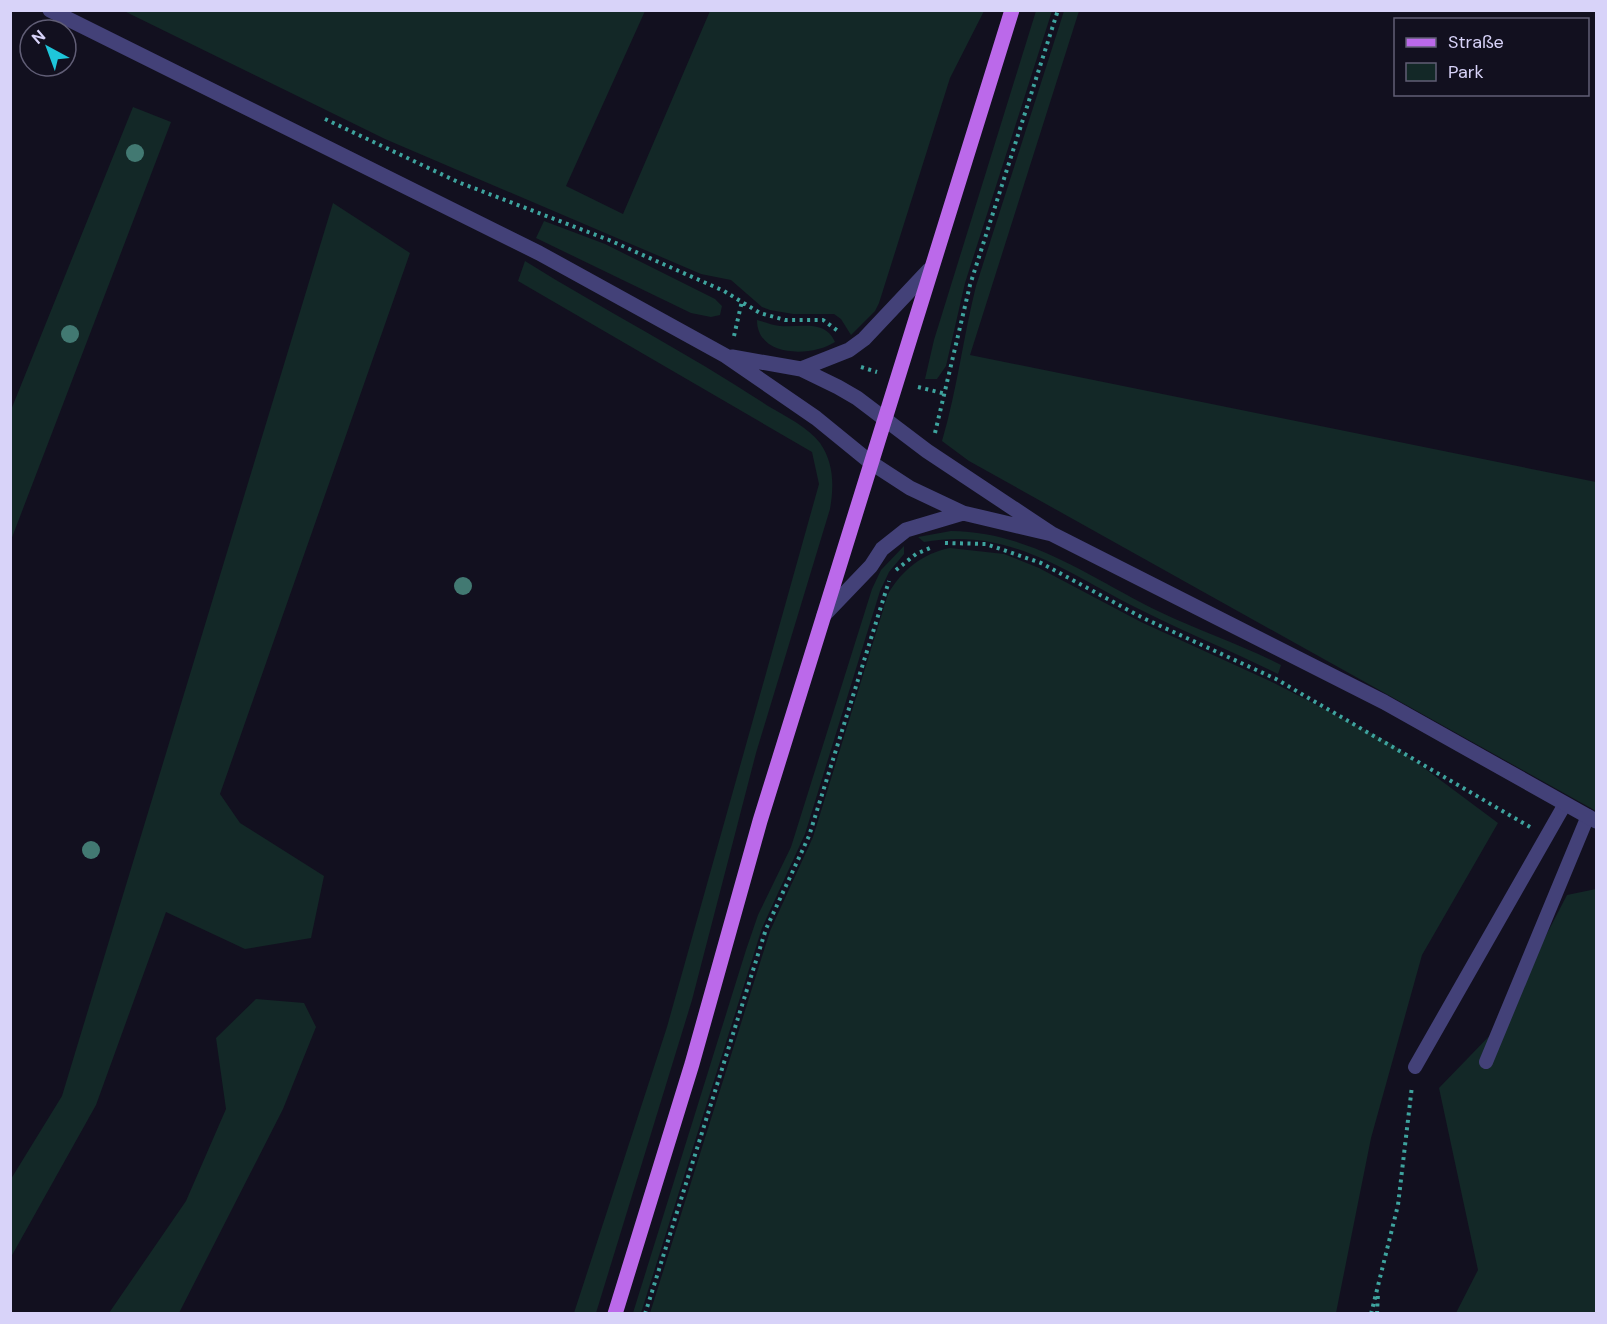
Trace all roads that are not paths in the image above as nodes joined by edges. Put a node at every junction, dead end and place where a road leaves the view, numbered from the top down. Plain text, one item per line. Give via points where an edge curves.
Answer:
1 (50, 10) edge
2 (1012, 10) edge
3 (929, 270) junction
4 (726, 356) junction
5 (801, 369) junction
6 (884, 418) junction
7 (870, 462) junction
8 (963, 513) junction
9 (1052, 534) junction
10 (824, 615) junction
11 (1565, 804) junction
12 (1592, 818) edge
13 (1486, 1062) dead end
14 (1415, 1067) road end
15 (615, 1314) edge

1 - 4 street via 539,253
2 - 3 main road
3 - 5 street via 864,339 849,350
3 - 6 main road
4 - 5 street
4 - 7 street via 816,417
5 - 6 street via 857,398
6 - 7 main road
6 - 9 street
7 - 8 street via 910,488
7 - 10 main road
8 - 9 street
8 - 10 street via 906,530 882,549
9 - 11 street via 1384,702
10 - 15 main road
11 - 12 street
11 - 14 lane
12 - 13 lane

